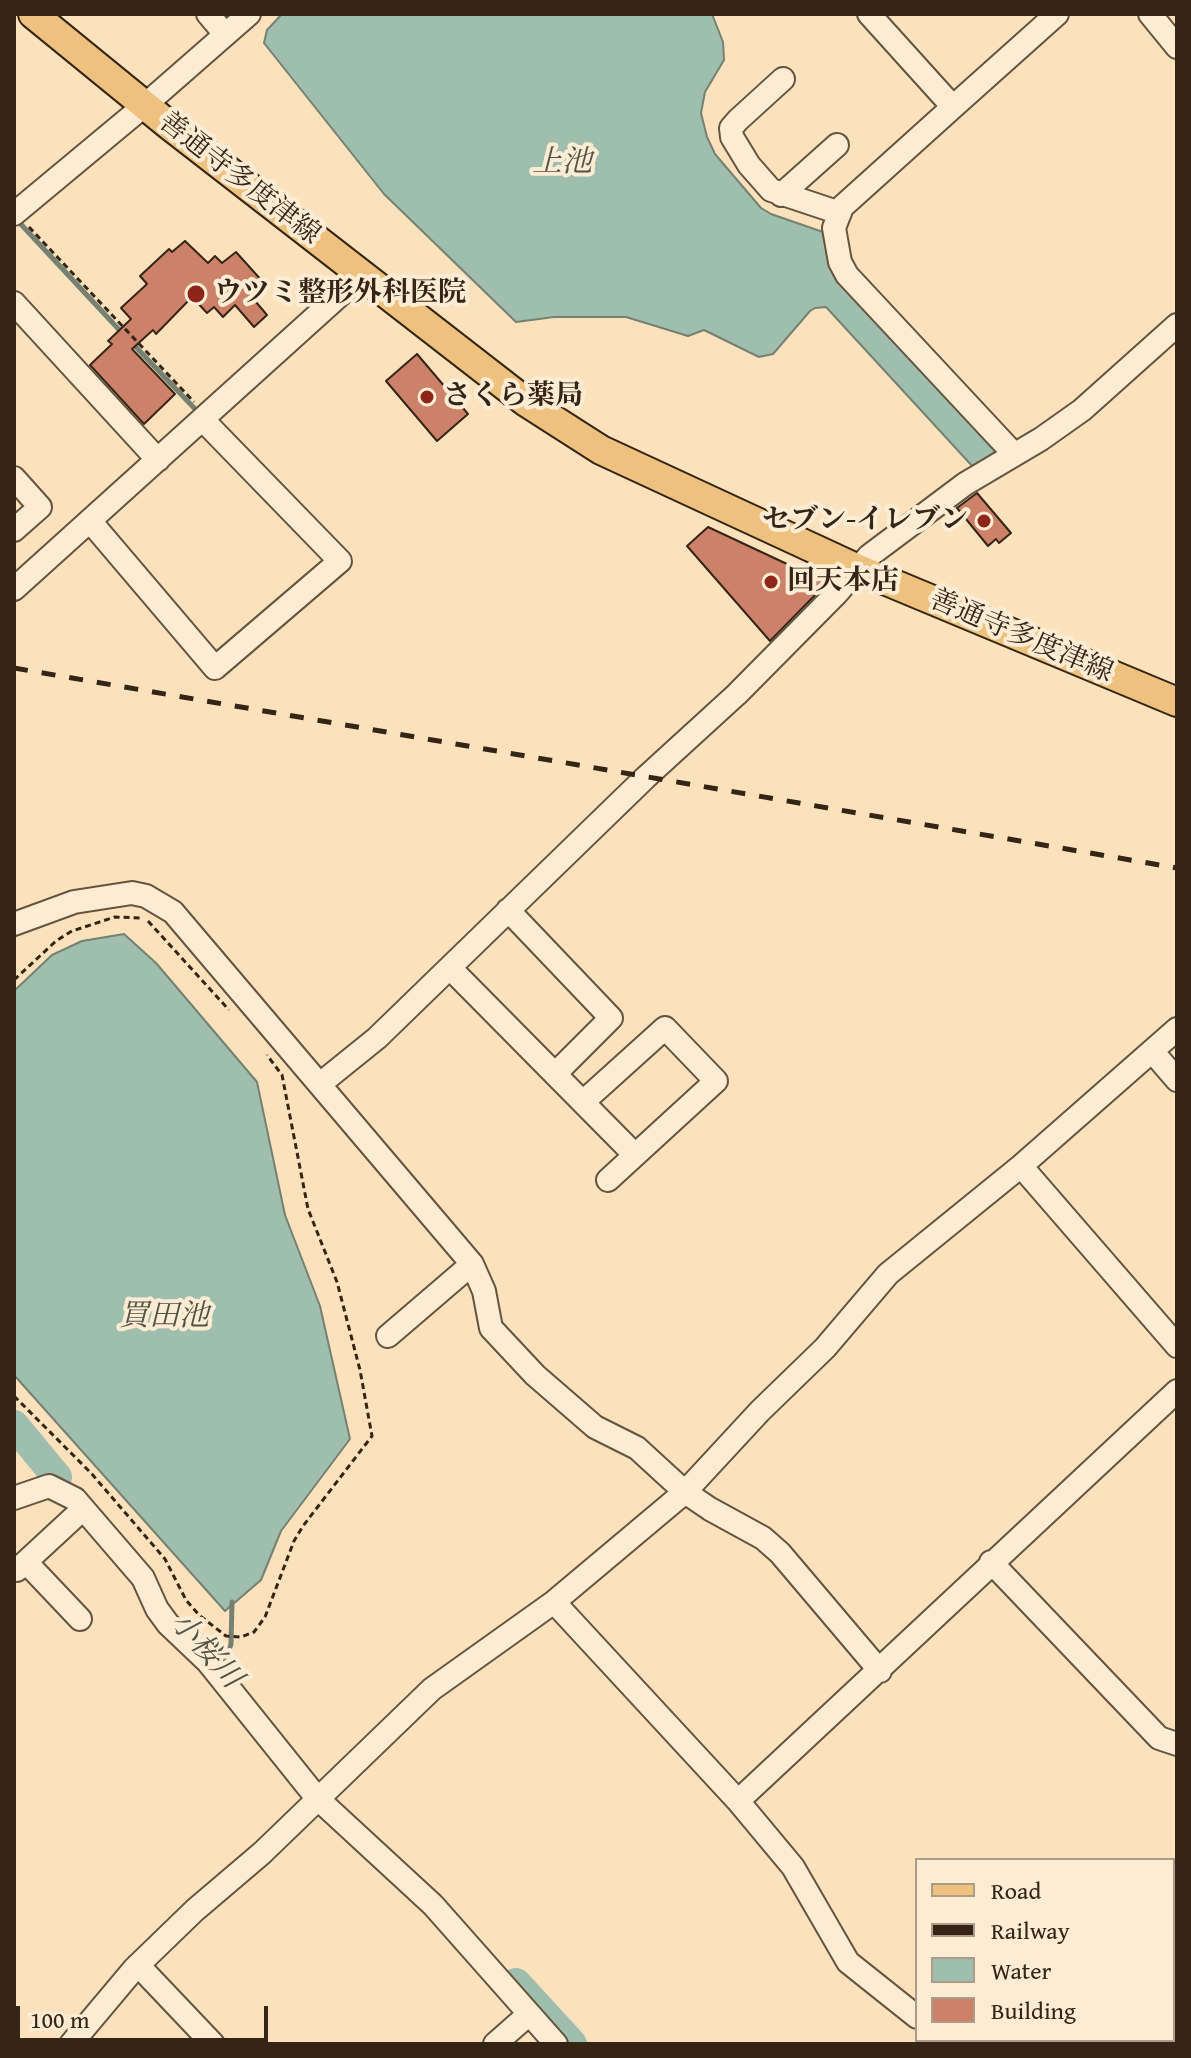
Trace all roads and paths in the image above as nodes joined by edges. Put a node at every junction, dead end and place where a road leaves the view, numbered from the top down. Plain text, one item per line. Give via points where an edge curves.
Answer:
1 (33, 14) edge
2 (208, 14) edge
3 (249, 14) edge
4 (869, 14) edge
5 (1057, 14) edge
6 (1150, 14) edge
7 (224, 33) junction
8 (1177, 47) edge
9 (783, 79) dead end
10 (145, 105) junction
11 (953, 107) junction
12 (837, 145) dead end
13 (781, 195) junction
14 (15, 213) edge
15 (840, 213) junction
16 (362, 275) junction
17 (14, 303) edge
18 (1177, 325) edge
19 (205, 418) junction
20 (1013, 453) junction
21 (158, 460) junction
22 (14, 478) edge
23 (90, 521) junction
24 (14, 530) edge
25 (858, 569) junction
26 (14, 589) edge
27 (1177, 702) edge
28 (508, 910) junction
29 (14, 924) edge
30 (450, 968) junction
31 (14, 980) edge
32 (231, 1013) dead end
33 (1177, 1029) edge
34 (1152, 1051) junction
35 (278, 1060) dead end
36 (555, 1074) junction
37 (1177, 1080) edge
38 (320, 1084) junction
39 (583, 1102) junction
40 (635, 1155) junction
41 (1021, 1166) junction
42 (608, 1180) dead end
43 (472, 1264) junction
44 (388, 1336) dead end
45 (1177, 1346) edge
46 (1177, 1391) edge
47 (14, 1396) edge
48 (21, 1488) edge
49 (685, 1492) junction
50 (83, 1509) junction
51 (991, 1562) junction
52 (554, 1602) junction
53 (80, 1619) dead end
54 (880, 1671) junction
55 (1177, 1744) edge
56 (317, 1798) junction
57 (738, 1801) junction
58 (138, 1965) junction
59 (529, 2014) junction
60 (915, 2015) edge
61 (71, 2044) edge
62 (213, 2044) edge
63 (495, 2044) edge
64 (556, 2044) edge

1 - 10 main road, 善通寺多度津線
2 - 7 street
3 - 7 street
4 - 11 street
5 - 11 street
6 - 8 street
7 - 10 street
9 - 13 street via 731,128 749,165
10 - 14 street
10 - 16 main road, 善通寺多度津線
11 - 15 street via 854,194
12 - 13 street
13 - 15 street
14 - 19 path
15 - 20 street via 835,237 847,275
16 - 19 street
16 - 25 main road, 善通寺多度津線 via 526,402 601,450
17 - 21 street
18 - 20 street via 1082,410
19 - 21 street
19 - 23 street via 340,561 215,668
20 - 25 street
21 - 23 street
22 - 24 street via 40,507
23 - 26 street
25 - 27 main road, 善通寺多度津線
25 - 28 street via 737,694
28 - 30 street
28 - 36 street via 611,1018
29 - 38 street via 104,895 132,893 162,904
30 - 36 street
30 - 38 street
31 - 32 path via 72,931 100,920 138,916 148,920
33 - 34 street
34 - 37 street
34 - 41 street
35 - 47 path via 261,1047 282,1075 308,1209 337,1282 372,1436 299,1533 254,1632 226,1636 199,1615 165,1559 91,1473
36 - 39 street
38 - 43 street
39 - 40 street
39 - 40 street via 665,1028 716,1081
40 - 42 street
41 - 45 street
41 - 49 street via 888,1274 825,1348
43 - 44 street via 424,1316
43 - 49 street via 491,1328 595,1427 637,1448
46 - 51 street
48 - 50 street via 49,1486
49 - 52 street
49 - 54 street via 780,1553
50 - 53 street via 21,1566
50 - 56 street via 143,1578 168,1624 208,1662
51 - 54 street
51 - 55 street via 1159,1738
52 - 56 street via 432,1689
52 - 57 street
54 - 57 street
56 - 58 street
56 - 59 street via 433,1905
57 - 60 street via 793,1867 848,1962
58 - 61 street
58 - 62 street
59 - 63 street
59 - 64 street

